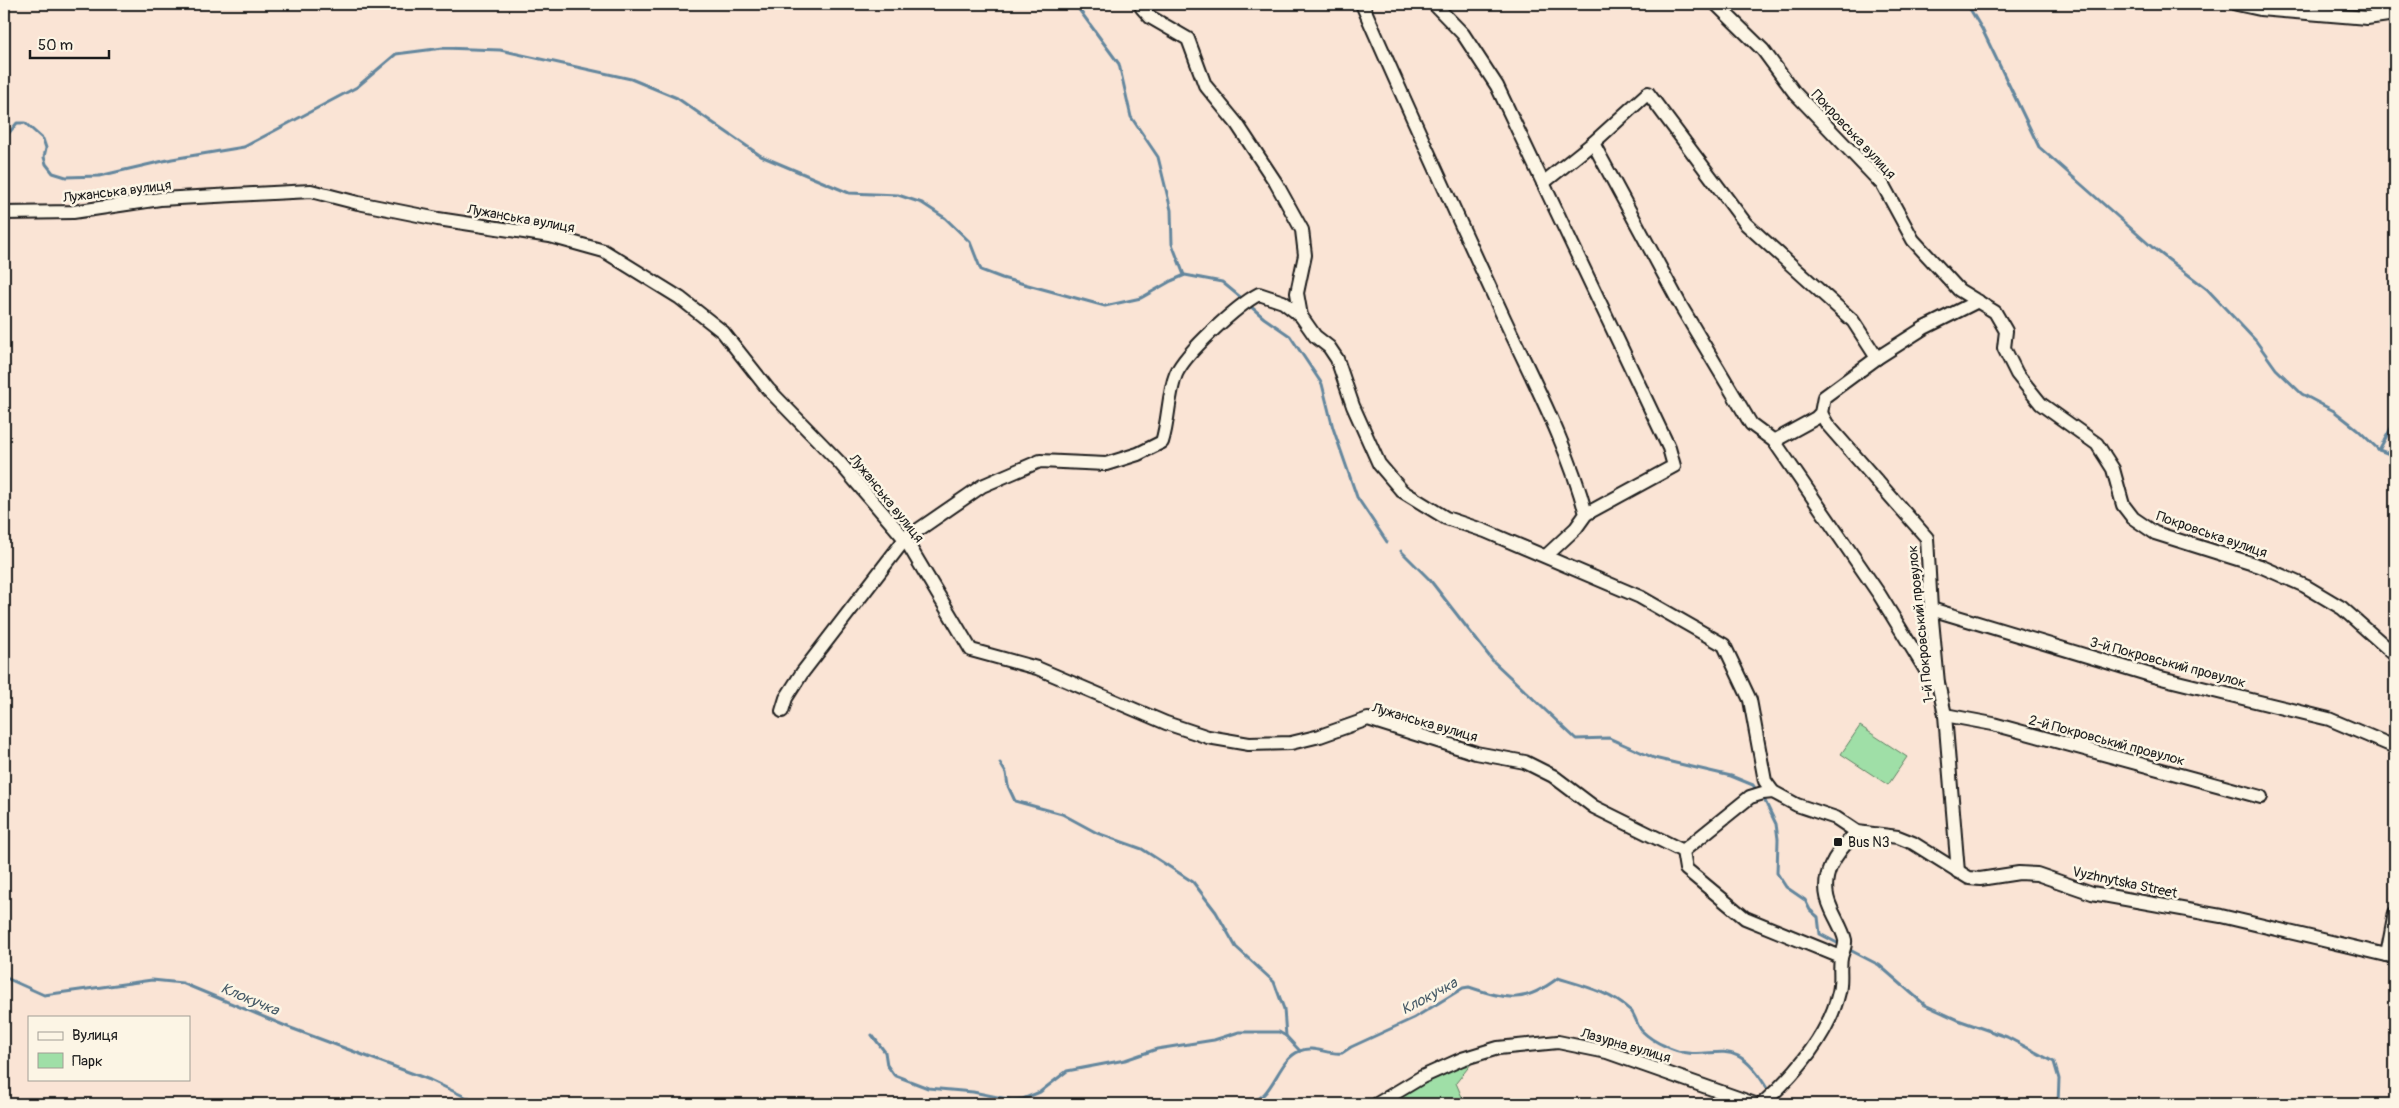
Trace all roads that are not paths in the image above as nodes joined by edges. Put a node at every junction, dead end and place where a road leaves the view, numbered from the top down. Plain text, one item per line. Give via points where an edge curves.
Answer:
1 (1141, 4) edge
2 (1362, 4) edge
3 (1434, 4) edge
4 (1716, 4) edge
5 (2236, 4) edge
6 (2395, 14) edge
7 (1593, 143) junction
8 (1544, 183) junction
9 (4, 213) edge
10 (1978, 300) junction
11 (1301, 316) junction
12 (1877, 358) junction
13 (1820, 412) junction
14 (1774, 441) junction
15 (1586, 514) junction
16 (905, 539) junction
17 (1546, 556) junction
18 (1931, 609) junction
19 (2395, 655) edge
20 (1938, 683) junction
21 (782, 711) dead end
22 (1945, 715) junction
23 (2395, 747) edge
24 (1768, 793) junction
25 (2261, 798) dead end
26 (1857, 832) junction
27 (1683, 851) junction
28 (1958, 872) junction
29 (2395, 913) edge
30 (1843, 955) junction
31 (2391, 956) edge
32 (1765, 1102) edge
33 (1377, 1104) edge
34 (1754, 1104) edge

1 - 11 street via 1150,16 1188,40 1205,84 1237,124 1302,230 1305,256 1297,293
2 - 15 street via 1552,421
3 - 8 street via 1463,34 1497,86
4 - 10 street, Покровська вулиця via 1763,50 1794,92 1884,185 1913,240 1959,290
5 - 6 street via 2367,18
7 - 8 street
7 - 12 street via 1648,94 1746,224 1853,321
7 - 14 street via 1682,308 1751,424
8 - 15 street via 1665,439 1674,466
9 - 16 street, Лужанська вулиця via 74,212 160,199 311,191 420,216 550,236 604,251 680,298 723,332 768,389 839,462
10 - 12 street via 1924,328
10 - 19 street, Покровська вулиця via 1995,312 2006,331 2004,348 2018,374 2041,404 2097,444 2113,469 2123,505 2133,518 2155,533 2260,566 2305,586 2342,608
11 - 16 street via 1283,302 1259,294 1245,301 1215,328 1177,373 1162,442 1106,464 1040,461 982,486
11 - 17 street via 1337,359 1379,464 1402,491 1446,518
12 - 13 street via 1824,397
13 - 14 street via 1816,418
13 - 18 street, 1-й Покровський провулок via 1927,538
14 - 20 street via 1879,594 1933,682
15 - 17 street
16 - 21 street via 802,673 786,698
16 - 27 street, Лужанська вулиця via 971,650 1037,668 1166,723 1208,737 1249,744 1281,744 1307,740 1368,719 1476,753 1525,762 1553,776 1594,807
17 - 24 street via 1640,597 1724,645 1750,700
18 - 20 street, 1-й Покровський провулок
18 - 23 street, 3-й Покровський провулок via 2157,677 2329,719
20 - 22 street, 1-й Покровський провулок
22 - 25 street, 2-й Покровський провулок via 1993,724
22 - 28 street, 1-й Покровський провулок
24 - 26 street via 1836,818
24 - 27 street via 1750,798
26 - 28 street, Vyzhnytska Street via 1898,837 1914,843
26 - 30 street via 1842,846 1826,872 1826,898 1845,939
27 - 30 street via 1686,869 1745,918
28 - 31 street, Vyzhnytska Street via 1980,879 2019,873 2037,874 2092,892 2221,916
29 - 31 street
30 - 32 street via 1842,976 1829,1022
33 - 34 street, Лазурна вулиця via 1431,1072 1480,1052 1505,1046 1558,1042 1607,1052

